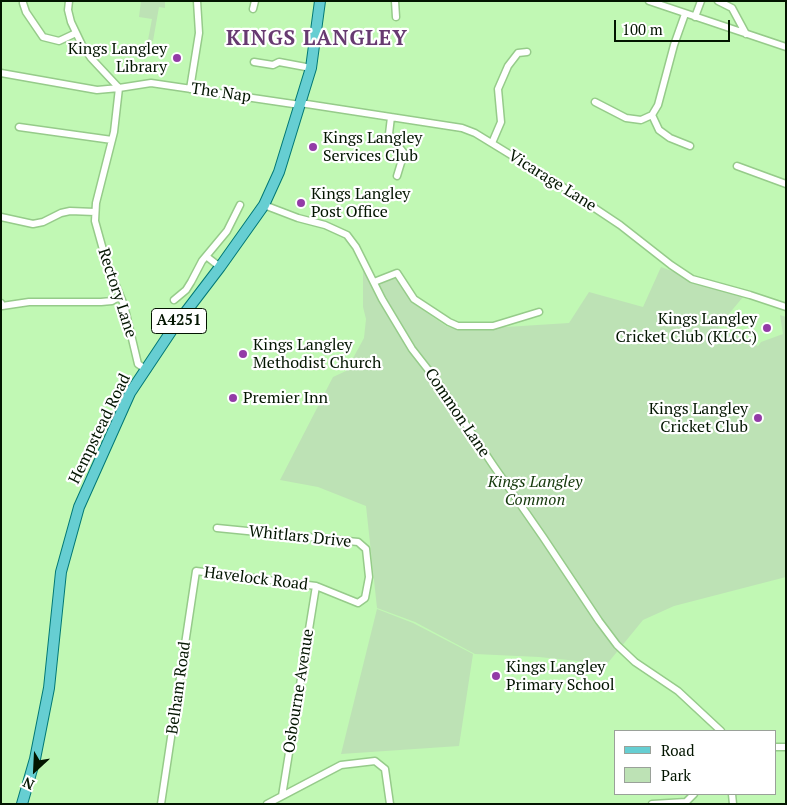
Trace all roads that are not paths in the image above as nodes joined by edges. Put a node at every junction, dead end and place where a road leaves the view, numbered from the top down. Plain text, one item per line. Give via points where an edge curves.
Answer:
1 (69, 1) edge
2 (197, 1) edge
3 (254, 1) edge
4 (320, 1) edge
5 (395, 1) edge
6 (701, 1) edge
7 (718, 1) edge
8 (654, 2) edge
9 (23, 4) dead end
10 (253, 9) dead end
11 (685, 14) junction
12 (396, 17) dead end
13 (695, 18) junction
14 (76, 33) junction
15 (746, 34) junction
16 (786, 47) edge
17 (527, 52) dead end
18 (254, 62) dead end
19 (311, 68) junction
20 (1, 73) edge
21 (119, 88) junction
22 (190, 89) junction
23 (595, 102) dead end
24 (300, 104) junction
25 (391, 116) junction
26 (652, 116) junction
27 (19, 127) dead end
28 (112, 140) junction
29 (492, 143) junction
30 (690, 146) dead end
31 (737, 166) dead end
32 (397, 176) dead end
33 (786, 184) edge
34 (240, 204) dead end
35 (264, 205) junction
36 (95, 212) junction
37 (1, 217) edge
38 (206, 256) junction
39 (220, 267) junction
40 (374, 282) junction
41 (120, 296) junction
42 (174, 300) dead end
43 (2, 305) edge
44 (786, 307) edge
45 (540, 312) dead end
46 (147, 370) junction
47 (218, 528) dead end
48 (196, 571) joint
49 (316, 586) junction
50 (720, 730) edge
51 (693, 795) edge
52 (282, 796) junction
53 (22, 804) edge
54 (161, 804) edge
55 (267, 804) edge
56 (390, 804) edge
57 (652, 804) edge

1 - 14 street via 68,10
2 - 22 street via 199,32
3 - 10 street
4 - 19 main road, A4251
5 - 12 street
6 - 13 street
7 - 15 street via 732,8
8 - 11 street
9 - 14 street via 43,38 59,41
11 - 13 street
11 - 26 street
13 - 15 street
14 - 21 street via 91,58
15 - 16 street
17 - 29 street via 518,53 498,89 501,122
18 - 19 street via 280,62
19 - 24 main road, A4251
20 - 21 street, The Nap via 97,90
21 - 22 street, The Nap via 151,83
21 - 28 street
22 - 24 street, The Nap
23 - 26 street via 626,118 641,120
24 - 25 street, Vicarage Lane
24 - 35 main road, Hempstead Road / A4251 via 279,172
25 - 29 street, Vicarage Lane via 462,128
25 - 32 street via 390,134 404,153
26 - 30 street via 659,130
27 - 28 street
28 - 36 street
29 - 44 street, Vicarage Lane via 620,225 692,279
31 - 33 street
34 - 38 street via 227,230
35 - 39 main road, Hempstead Road / A4251
35 - 40 street, Common Lane via 347,235
36 - 37 street via 70,211 33,224
36 - 41 street, Rectory Lane via 99,239
38 - 39 street
38 - 42 street via 186,290
39 - 46 main road, Hempstead Road / A4251 via 172,330
40 - 45 street via 397,273 414,299 458,326 493,326
40 - 50 street, Common Lane via 412,349 437,380 617,645 635,662 678,691
41 - 43 street via 101,302
41 - 46 street, Rectory Lane via 138,364
46 - 53 main road, Hempstead Road / A4251 via 130,393 79,507 61,572 49,688
47 - 49 street, Whitlars Drive via 358,542 366,549 369,577 365,598 358,603
48 - 49 street, Havelock Road
48 - 54 street, Belham Road
49 - 52 street, Osbourne Avenue
51 - 57 street via 686,802
52 - 55 street
52 - 56 street via 341,765 375,761 385,769

